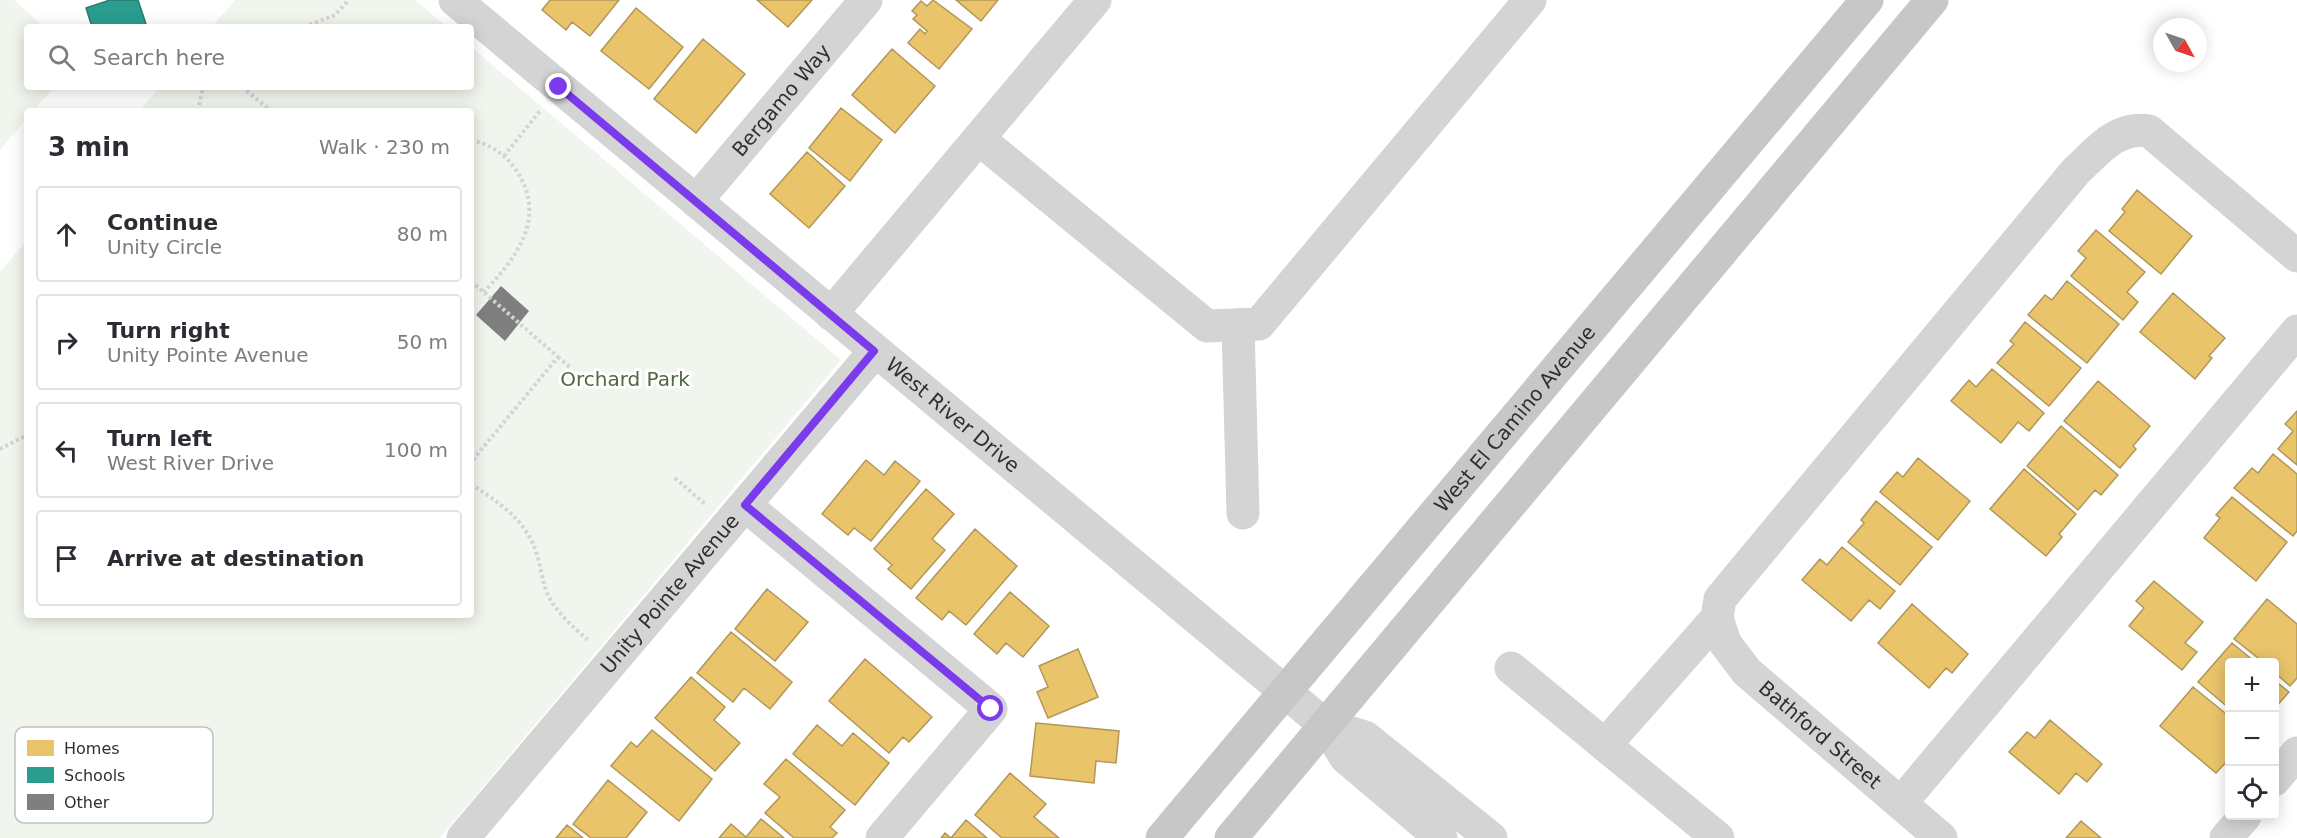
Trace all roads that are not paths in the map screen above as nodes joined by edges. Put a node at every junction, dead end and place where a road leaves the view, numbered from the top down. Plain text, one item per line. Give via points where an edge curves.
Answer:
1 (455, 0) edge
2 (866, 0) edge
3 (1095, 0) edge
4 (1530, 0) edge
5 (1867, 0) edge
6 (1932, 0) edge
7 (979, 139) junction
8 (696, 201) junction
9 (2297, 256) edge
10 (831, 314) junction
11 (1238, 325) junction
12 (2297, 331) edge
13 (874, 351) junction
14 (1243, 513) dead end
15 (736, 514) junction
16 (1717, 618) junction
17 (1511, 668) dead end
18 (1283, 693) junction
19 (1325, 725) junction
20 (1605, 745) junction
21 (2297, 753) edge
22 (2279, 774) edge
23 (1901, 803) junction
24 (2242, 820) edge
25 (463, 838) edge
26 (882, 838) edge
27 (1162, 838) edge
28 (1231, 838) edge
29 (1441, 838) edge
30 (1491, 838) edge
31 (1718, 838) edge
32 (1941, 838) edge
33 (2226, 838) edge

1 - 8 street, West River Drive
2 - 8 street, Bergamo Way
3 - 7 street
4 - 11 street via 1260,324
5 - 18 main road, West El Camino Avenue
6 - 19 main road
7 - 10 street
7 - 11 street via 1207,326
8 - 10 street, West River Drive
9 - 16 street via 2149,131 2133,129 2110,140 2076,171 1720,599
10 - 13 street, West River Drive
11 - 14 street
12 - 23 street
13 - 15 street, Unity Pointe Avenue
13 - 18 street, West River Drive
15 - 25 street, Unity Pointe Avenue
15 - 26 street via 991,709
16 - 20 street
16 - 23 street, Bathford Street via 1725,643 1747,672
17 - 20 street
18 - 19 street, West River Drive
18 - 27 main road, West El Camino Avenue
19 - 28 main road
19 - 29 street via 1346,758
19 - 30 street via 1365,737
20 - 31 street
21 - 22 street
23 - 32 street, Bathford Street
24 - 33 street

